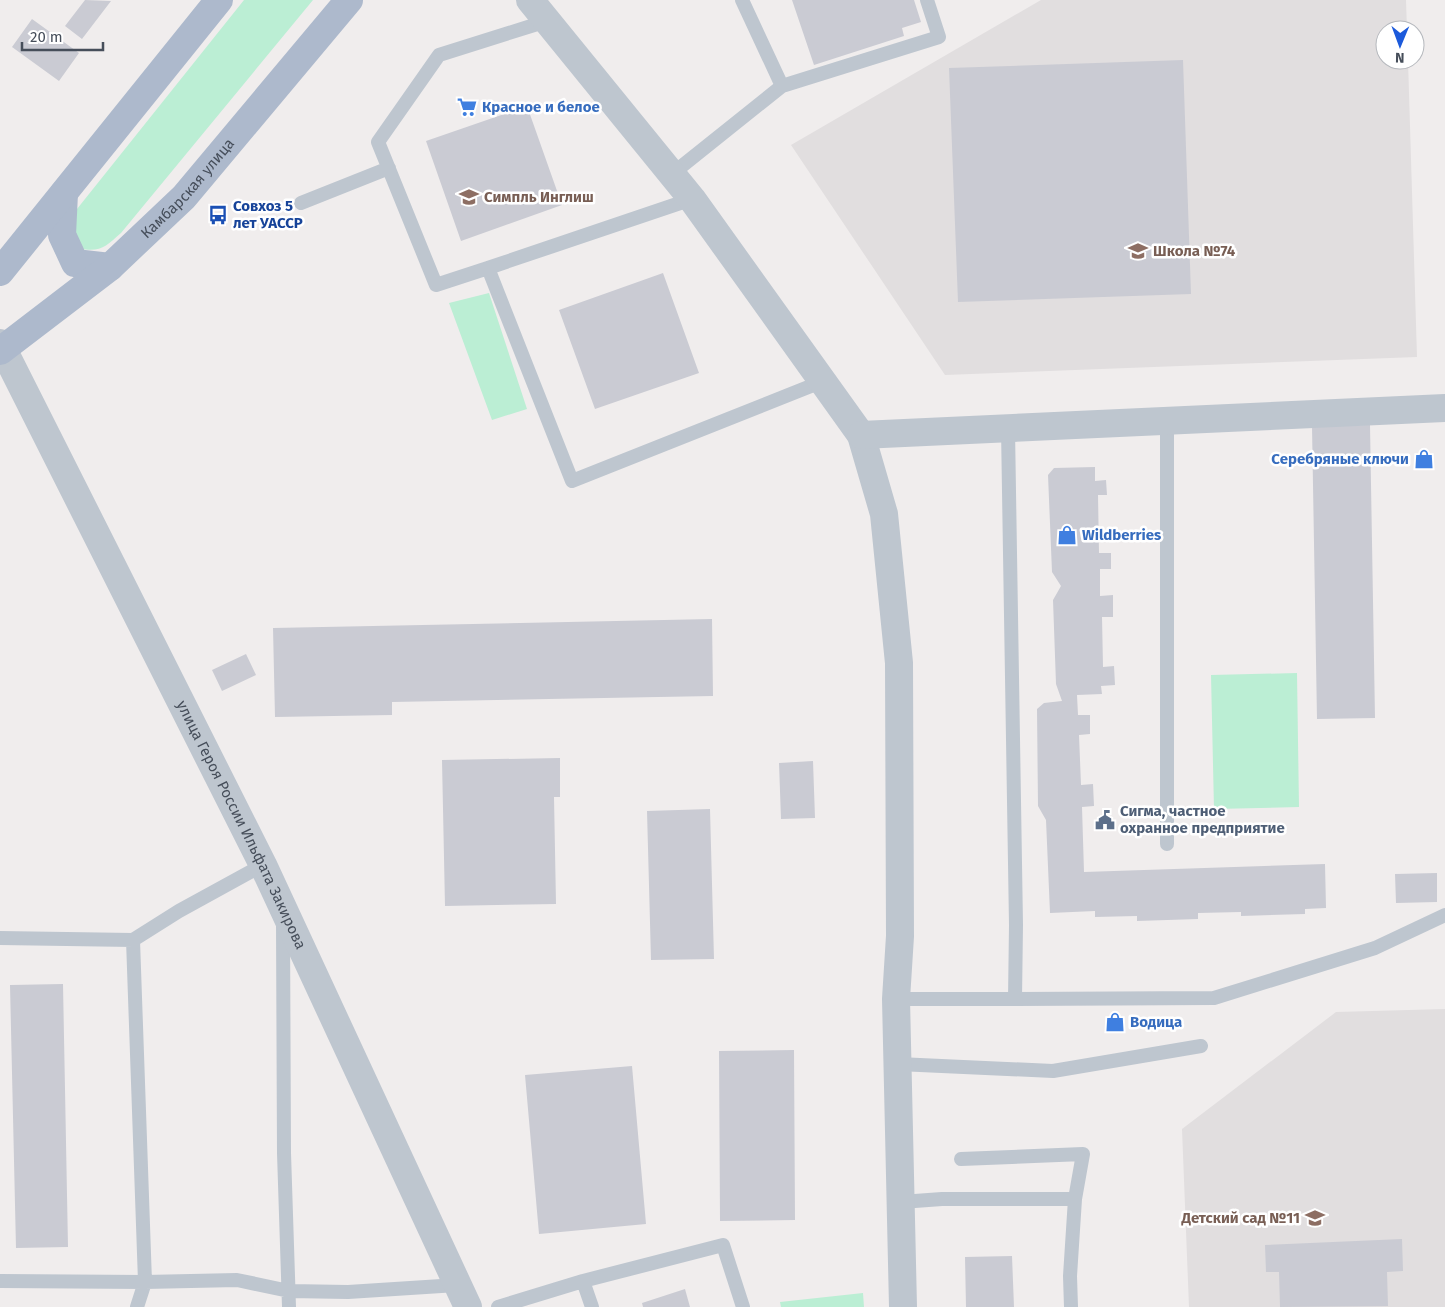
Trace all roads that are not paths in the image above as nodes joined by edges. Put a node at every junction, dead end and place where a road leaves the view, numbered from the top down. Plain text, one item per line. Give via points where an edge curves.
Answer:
1 (219, 0) edge
2 (349, 0) edge
3 (530, 0) edge
4 (742, 0) edge
5 (927, 0) edge
6 (547, 21) junction
7 (782, 86) junction
8 (389, 168) junction
9 (672, 174) junction
10 (64, 193) junction
11 (692, 199) junction
12 (301, 203) dead end
13 (110, 267) junction
14 (488, 268) junction
15 (0, 272) edge
16 (1, 347) edge
17 (821, 382) junction
18 (1445, 408) edge
19 (1167, 421) junction
20 (1008, 429) junction
21 (861, 435) junction
22 (1167, 844) dead end
23 (263, 865) junction
24 (283, 908) junction
25 (1445, 915) edge
26 (0, 938) edge
27 (133, 940) junction
28 (896, 999) junction
29 (1015, 1000) junction
30 (1201, 1046) dead end
31 (898, 1064) junction
32 (961, 1158) dead end
33 (1076, 1199) junction
34 (901, 1202) junction
35 (0, 1281) edge
36 (583, 1281) junction
37 (145, 1282) junction
38 (289, 1292) junction
39 (462, 1296) edge
40 (137, 1307) edge
41 (289, 1307) edge
42 (498, 1307) edge
43 (592, 1307) edge
44 (743, 1307) edge
45 (903, 1307) edge
46 (1071, 1307) edge

1 - 10 main road
2 - 13 main road, Камбарская улица via 184,197
3 - 6 street
4 - 7 lane
5 - 7 lane via 939,38
6 - 8 lane via 439,55 378,142
6 - 9 street
7 - 9 lane
8 - 12 lane
8 - 14 lane via 436,285
9 - 11 street
10 - 13 main road via 62,235 75,263
10 - 15 main road
11 - 14 lane
11 - 17 street
13 - 16 main road, Камбарская улица
14 - 17 lane via 572,481
16 - 23 street, улица Героя России Ильфата Закирова
17 - 21 street
18 - 19 street
19 - 20 street
19 - 22 lane
20 - 21 street
20 - 29 lane
21 - 28 street via 884,514 899,663 900,936
23 - 24 street, улица Героя России Ильфата Закирова
23 - 27 lane
24 - 38 lane via 284,1154
24 - 39 street, улица Героя России Ильфата Закирова
25 - 29 lane via 1375,948 1214,998
26 - 27 lane
27 - 37 lane
28 - 29 lane
28 - 31 street
30 - 31 lane via 1053,1071
31 - 34 street
32 - 33 lane via 1083,1154
33 - 34 lane
33 - 46 lane
34 - 45 street
35 - 37 lane
36 - 42 lane
36 - 43 lane
36 - 44 lane via 724,1245
37 - 38 lane via 237,1280
37 - 40 lane
38 - 39 lane
38 - 41 lane

